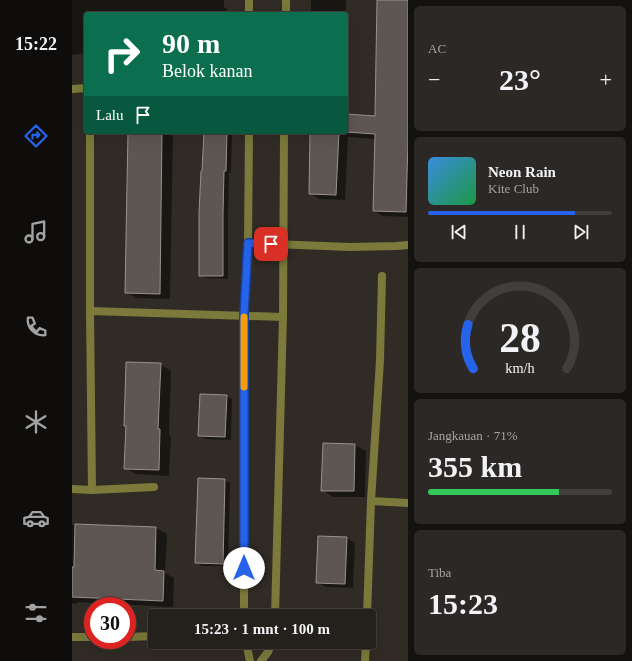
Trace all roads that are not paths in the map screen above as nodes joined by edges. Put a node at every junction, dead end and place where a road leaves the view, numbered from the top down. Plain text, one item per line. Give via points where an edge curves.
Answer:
1 (249, 0) edge
2 (286, 0) edge
3 (249, 12) edge
4 (286, 12) edge
5 (84, 88) edge
6 (72, 89) edge
7 (90, 134) edge
8 (249, 134) edge
9 (284, 134) edge
10 (248, 243) junction
11 (283, 244) junction
12 (408, 245) edge
13 (382, 276) dead end
14 (90, 311) junction
15 (244, 315) junction
16 (283, 317) junction
17 (154, 488) dead end
18 (72, 489) edge
19 (92, 490) junction
20 (371, 501) junction
21 (408, 503) edge
22 (244, 609) edge
23 (275, 609) edge
24 (367, 609) edge
25 (136, 636) edge
26 (148, 636) edge
27 (72, 637) edge
28 (84, 637) edge
29 (247, 649) edge
30 (269, 649) edge
31 (366, 649) edge
32 (250, 661) edge
33 (261, 661) edge
34 (365, 661) edge

1 - 3 street
2 - 4 street
5 - 6 street
7 - 14 street
8 - 10 street
9 - 11 street
10 - 11 street
10 - 15 street
11 - 12 street via 350,247
11 - 16 street
13 - 20 street via 380,360
14 - 15 street
14 - 19 street
15 - 16 street
15 - 22 street
16 - 23 street
17 - 19 street
18 - 19 street
20 - 21 street
20 - 24 street
25 - 26 street
27 - 28 street
29 - 32 street
30 - 33 street
31 - 34 street

